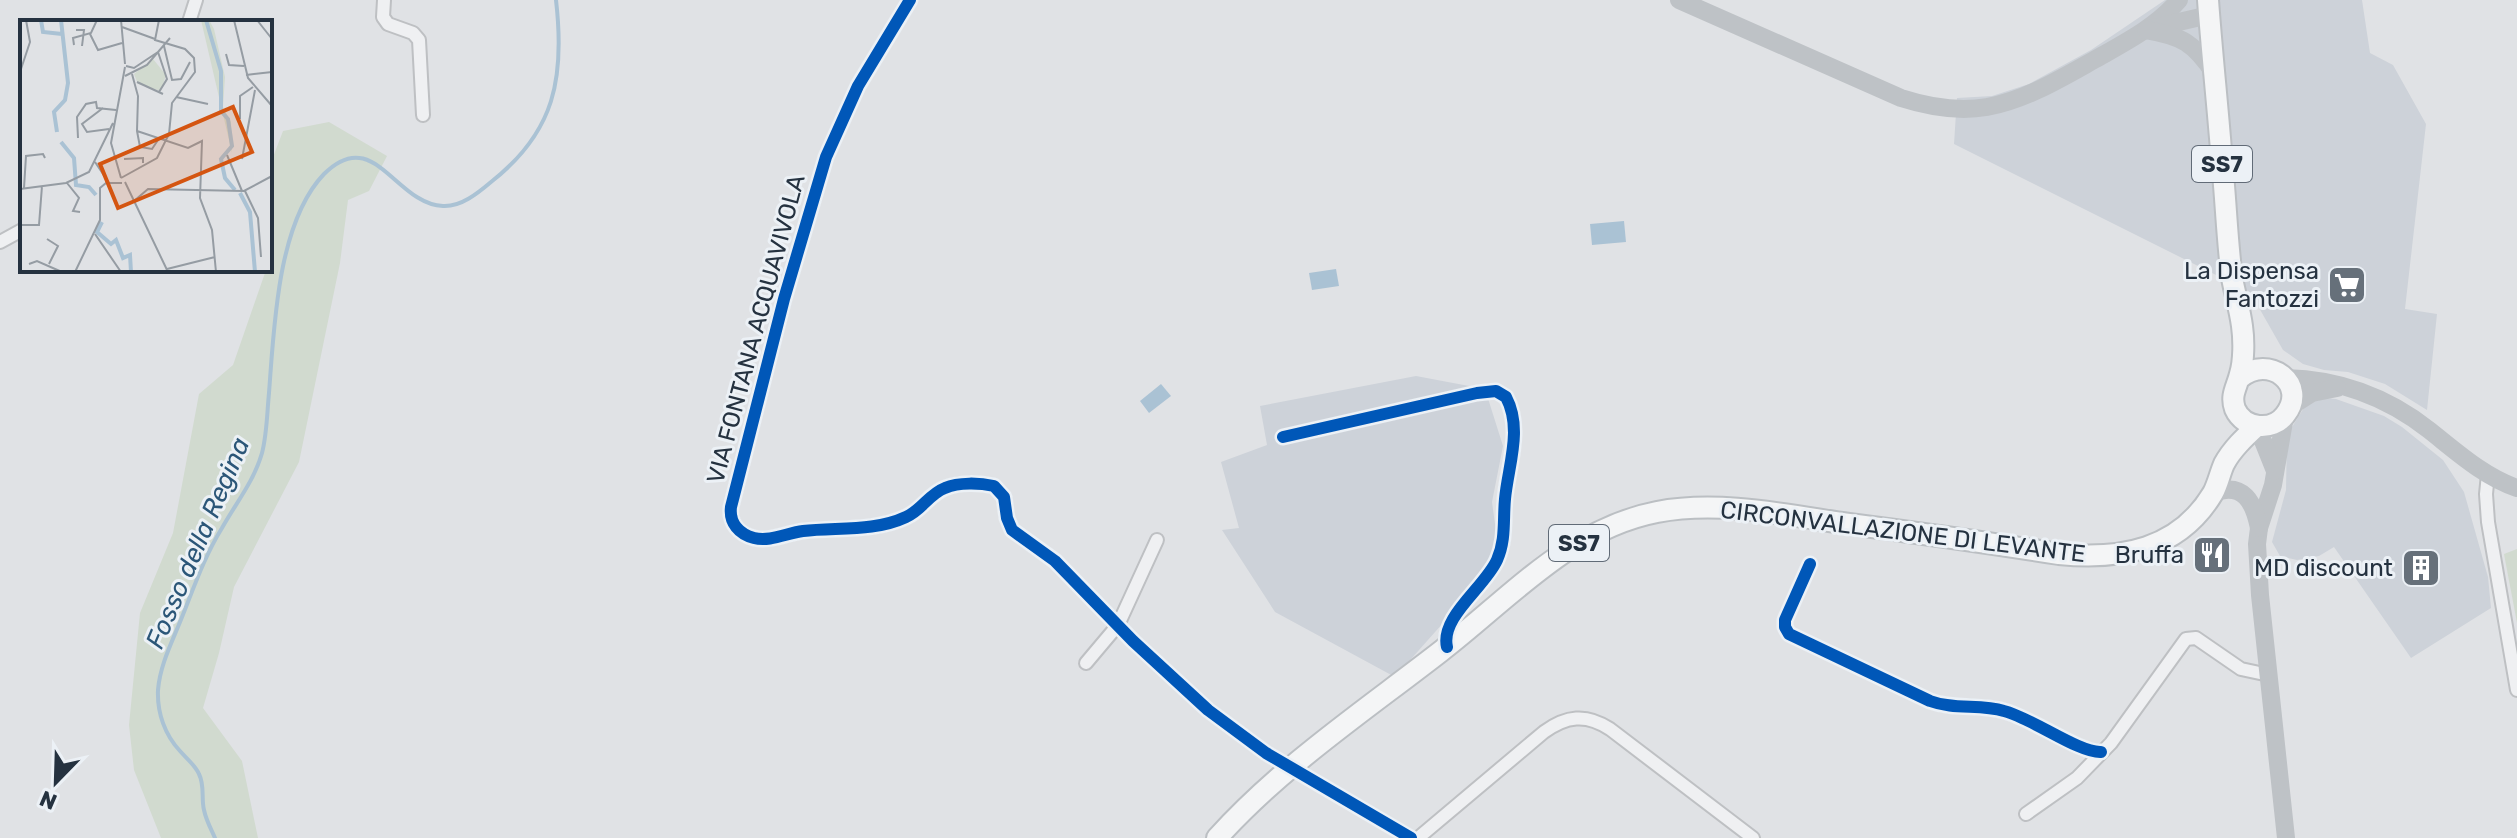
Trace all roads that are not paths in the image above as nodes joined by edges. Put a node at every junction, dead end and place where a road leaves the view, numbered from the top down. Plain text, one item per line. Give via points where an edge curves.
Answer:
1 (196, 0) edge
2 (384, 0) edge
3 (910, 0) edge
4 (1679, 0) edge
5 (2179, 0) edge
6 (2209, 8) edge
7 (190, 20) edge
8 (2146, 30) junction
9 (2214, 73) junction
10 (423, 115) dead end
11 (20, 231) edge
12 (0, 242) edge
13 (2243, 328) junction
14 (2277, 373) junction
15 (2240, 378) junction
16 (2348, 386) junction
17 (2234, 406) junction
18 (2287, 412) junction
19 (2257, 426) junction
20 (1283, 437) dead end
21 (2224, 465) junction
22 (2275, 472) junction
23 (2488, 474) junction
24 (2517, 488) edge
25 (2213, 493) junction
26 (2259, 528) junction
27 (1157, 540) dead end
28 (1810, 564) dead end
29 (1118, 625) junction
30 (2181, 629) dead end
31 (2193, 637) junction
32 (1447, 647) junction
33 (1086, 663) dead end
34 (2269, 675) junction
35 (2517, 690) edge
36 (2101, 752) junction
37 (1290, 768) junction
38 (2026, 814) dead end
39 (1217, 838) edge
40 (1411, 838) edge
41 (1418, 838) edge
42 (1753, 838) edge
43 (2286, 838) edge

1 - 7 street
2 - 10 street via 388,24 419,40
3 - 29 street, VIA FONTANA ACQUAVIVOLA via 858,86 826,157 784,299 731,517 742,532 760,539 859,528 906,517 948,487 991,485 1002,494 1012,530 1055,561
4 - 8 main road via 1901,98 1961,109 1988,107 2035,91
5 - 8 main road
6 - 8 main road
6 - 9 main road, SS7
8 - 9 main road via 2183,39
9 - 13 main road, SS7 via 2233,280
11 - 12 street
13 - 14 main road, SS7
13 - 15 main road, SS7
14 - 15 main road via 2257,368
14 - 16 main road
14 - 18 main road, SS7 via 2290,387
15 - 17 main road, SS7
16 - 18 main road via 2312,393
16 - 23 main road via 2407,415
17 - 19 main road
17 - 21 main road, SS7
18 - 19 main road via 2277,423
18 - 22 main road
19 - 21 main road, CIRCONVALLAZIONE DI LEVANTE / SS7
19 - 22 main road
20 - 32 street via 1477,393 1496,391 1506,397 1513,448 1501,549 1491,571 1450,621
21 - 25 main road, CIRCONVALLAZIONE DI LEVANTE / SS7
22 - 26 main road
23 - 24 main road
23 - 35 street via 2487,509
25 - 26 main road via 2235,491 2250,500
25 - 32 main road, CIRCONVALLAZIONE DI LEVANTE / SS7 via 2174,535 2151,547 2113,555 2059,554 1730,509 1658,512 1615,524 1564,552
26 - 34 main road via 2257,564
27 - 29 street
28 - 36 street via 1785,620 1789,634 1935,703 2001,710
29 - 33 street
29 - 37 street, VIA FONTANA ACQUAVIVOLA via 1216,717
30 - 31 street
31 - 34 street via 2241,669
31 - 36 street via 2183,642
32 - 37 main road, CIRCONVALLAZIONE DI LEVANTE / SS7
34 - 43 main road
36 - 38 street via 2077,778
37 - 39 main road, CIRCONVALLAZIONE DI LEVANTE / SS7
37 - 40 street, VIA FONTANA ACQUAVIVOLA
41 - 42 street via 1544,732 1582,717 1610,729

